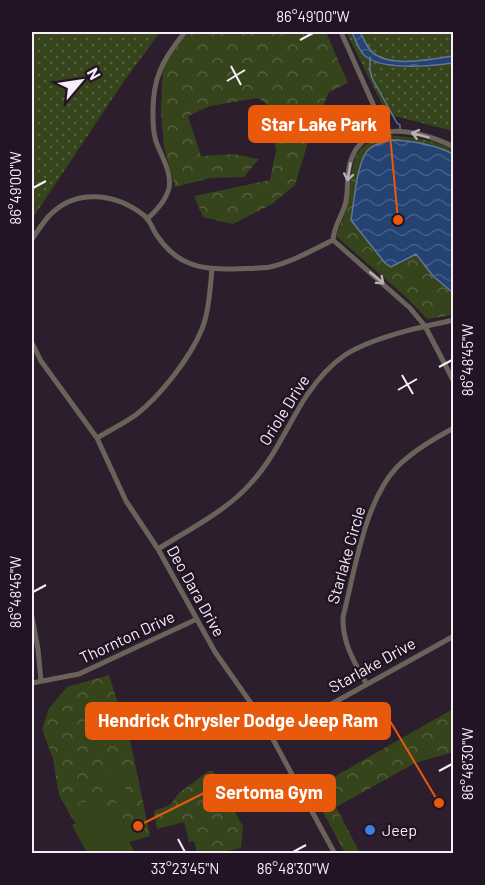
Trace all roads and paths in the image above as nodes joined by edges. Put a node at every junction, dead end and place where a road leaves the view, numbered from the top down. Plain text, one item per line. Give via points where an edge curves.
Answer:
1 (185, 32) edge
2 (342, 32) edge
3 (385, 131) junction
4 (453, 147) edge
5 (147, 219) junction
6 (32, 239) edge
7 (333, 240) junction
8 (212, 269) junction
9 (453, 320) edge
10 (425, 326) junction
11 (32, 343) edge
12 (453, 382) edge
13 (453, 428) edge
14 (97, 438) junction
15 (158, 549) junction
16 (32, 617) edge
17 (197, 620) junction
18 (453, 636) edge
19 (41, 681) junction
20 (32, 683) edge
21 (366, 683) junction
22 (272, 737) junction
23 (335, 854) edge

1 - 5 street via 156,78 152,100 154,138 167,169 169,188 158,209
2 - 3 street
4 -> 3 street via 407,132
3 -> 7 street via 357,148 350,162 345,204
5 - 6 street via 118,200 93,196 61,206
5 - 8 street via 179,258
7 - 8 street via 269,267
7 -> 10 street via 399,296
8 - 14 street via 206,313 192,349 148,404
9 - 10 street, Oriole Drive
10 - 12 street
10 - 15 street, Oriole Drive via 345,355 307,395 273,455 250,484 228,504
11 - 14 street, Deo Dara Drive
13 - 21 street, Starlake Circle via 426,443 397,468 374,504 343,617 349,652
14 - 15 street, Deo Dara Drive via 126,501
15 - 17 street, Deo Dara Drive
16 - 19 street
17 - 19 street, Thornton Drive via 79,674
17 - 22 street, Deo Dara Drive
18 - 21 street, Starlake Drive
19 - 20 street, Thornton Drive
21 - 22 street, Starlake Drive
22 - 23 street, Deo Dara Drive

